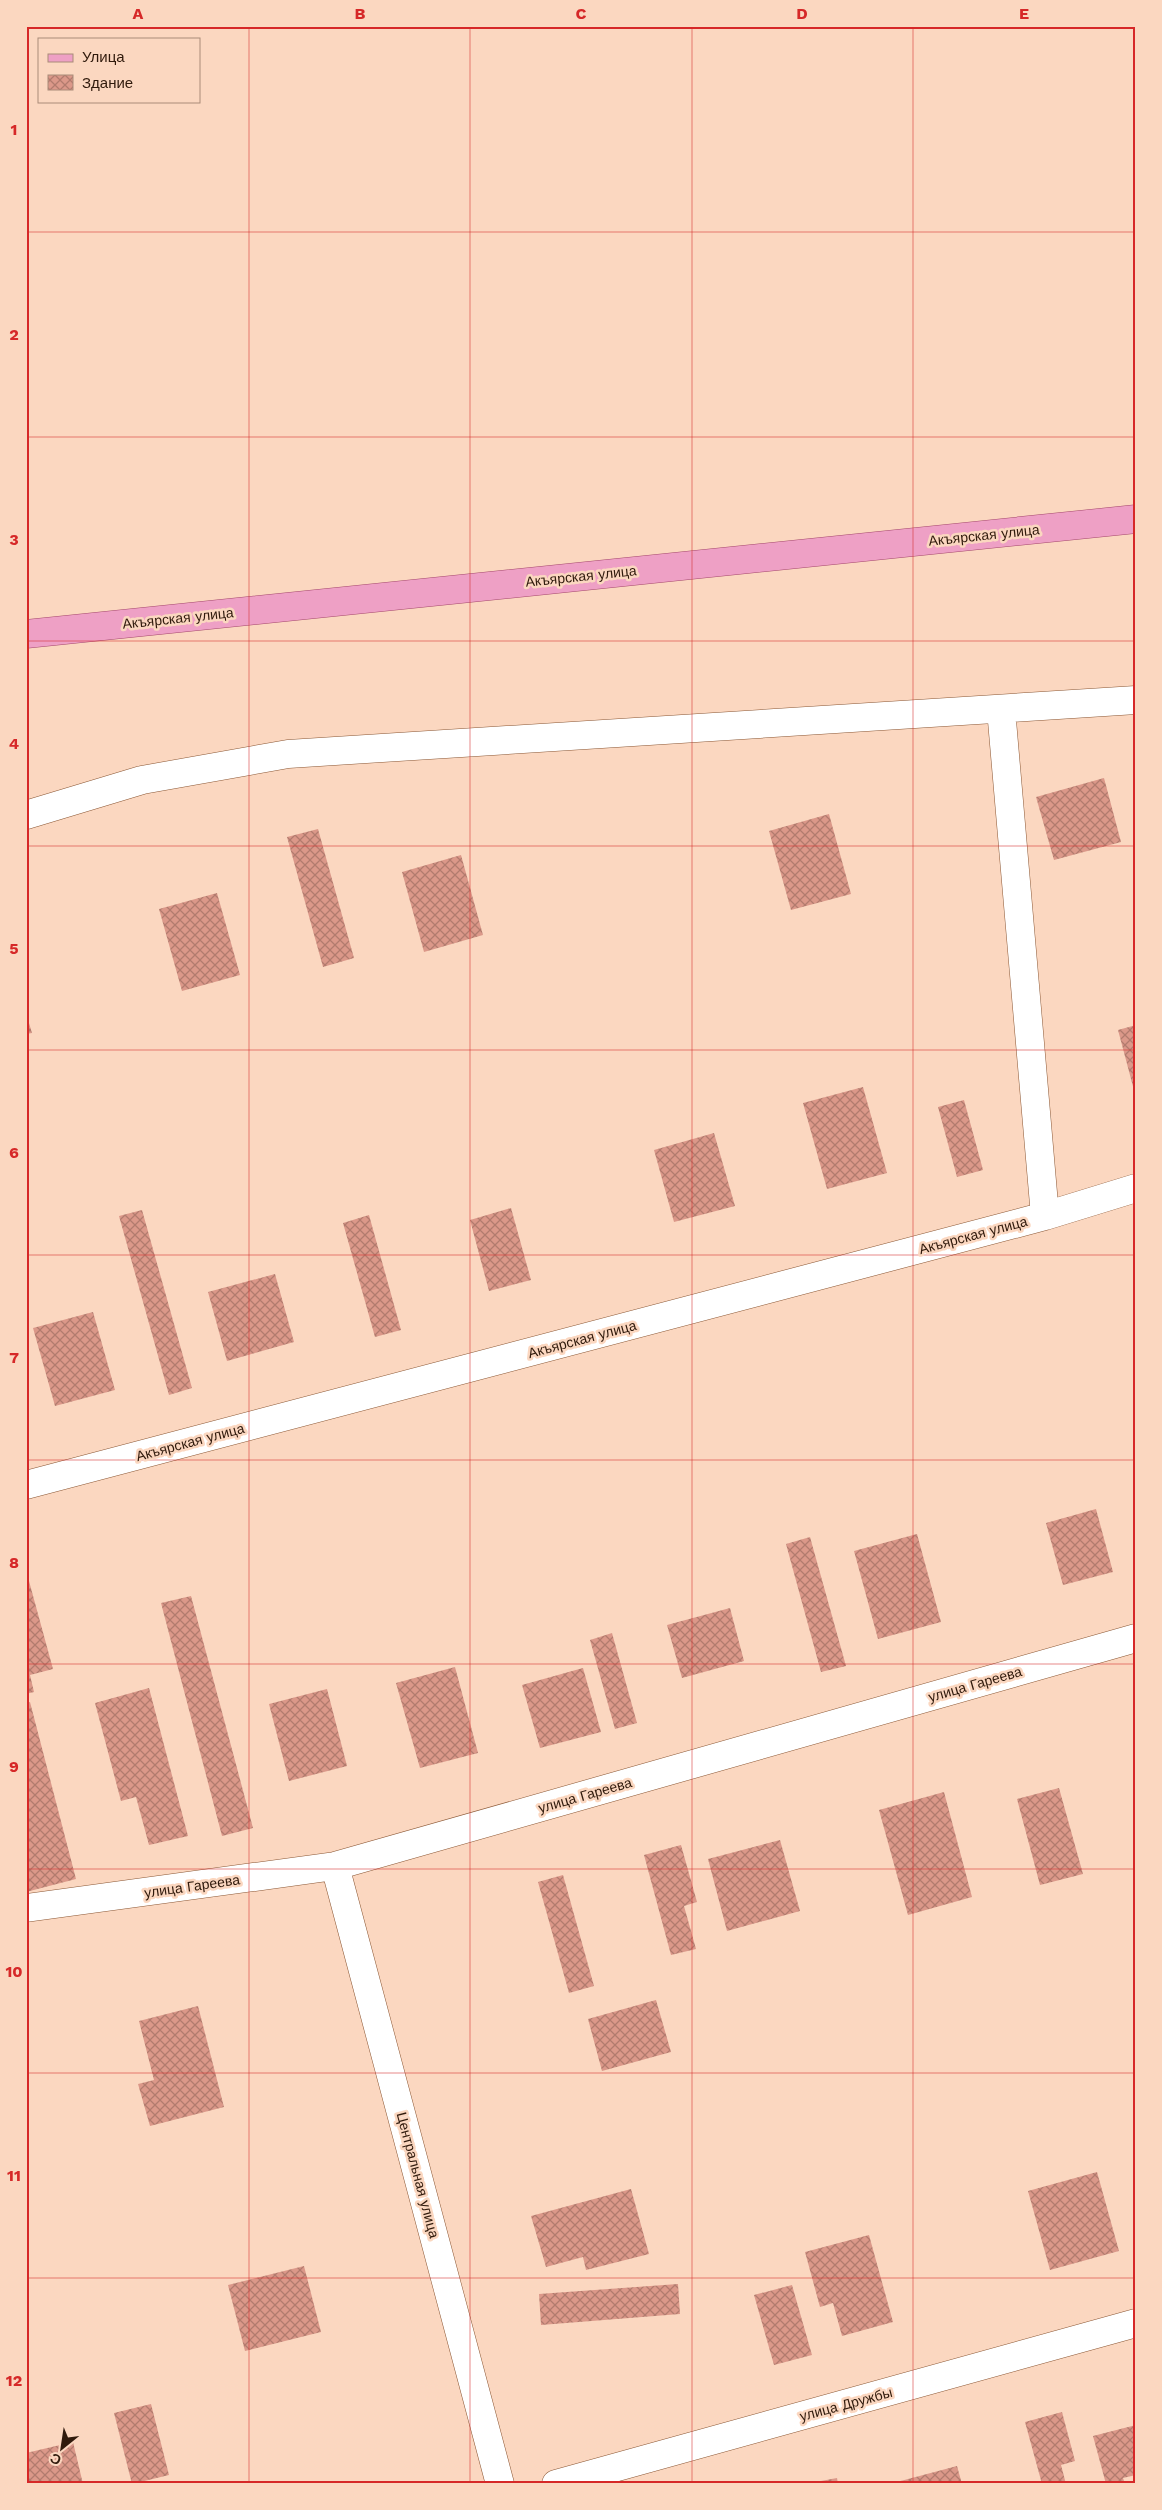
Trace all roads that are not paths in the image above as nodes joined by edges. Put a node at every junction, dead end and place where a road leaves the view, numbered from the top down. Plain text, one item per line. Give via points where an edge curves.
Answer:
1 (1136, 519) edge
2 (26, 634) edge
3 (1136, 700) edge
4 (1001, 709) junction
5 (26, 815) edge
6 (1136, 1188) edge
7 (1045, 1216) junction
8 (26, 1485) edge
9 (1136, 1638) edge
10 (335, 1866) junction
11 (26, 1908) edge
12 (1136, 2323) edge
13 (500, 2484) edge
14 (556, 2484) edge

1 - 2 main road, Акъярская улица
3 - 4 street
4 - 5 street via 288,754 142,780
4 - 7 street
6 - 7 street, Акъярская улица
7 - 8 street, Акъярская улица
9 - 10 street, улица Гареева
10 - 11 street, улица Гареева
10 - 13 street, Центральная улица
12 - 14 street, улица Дружбы

